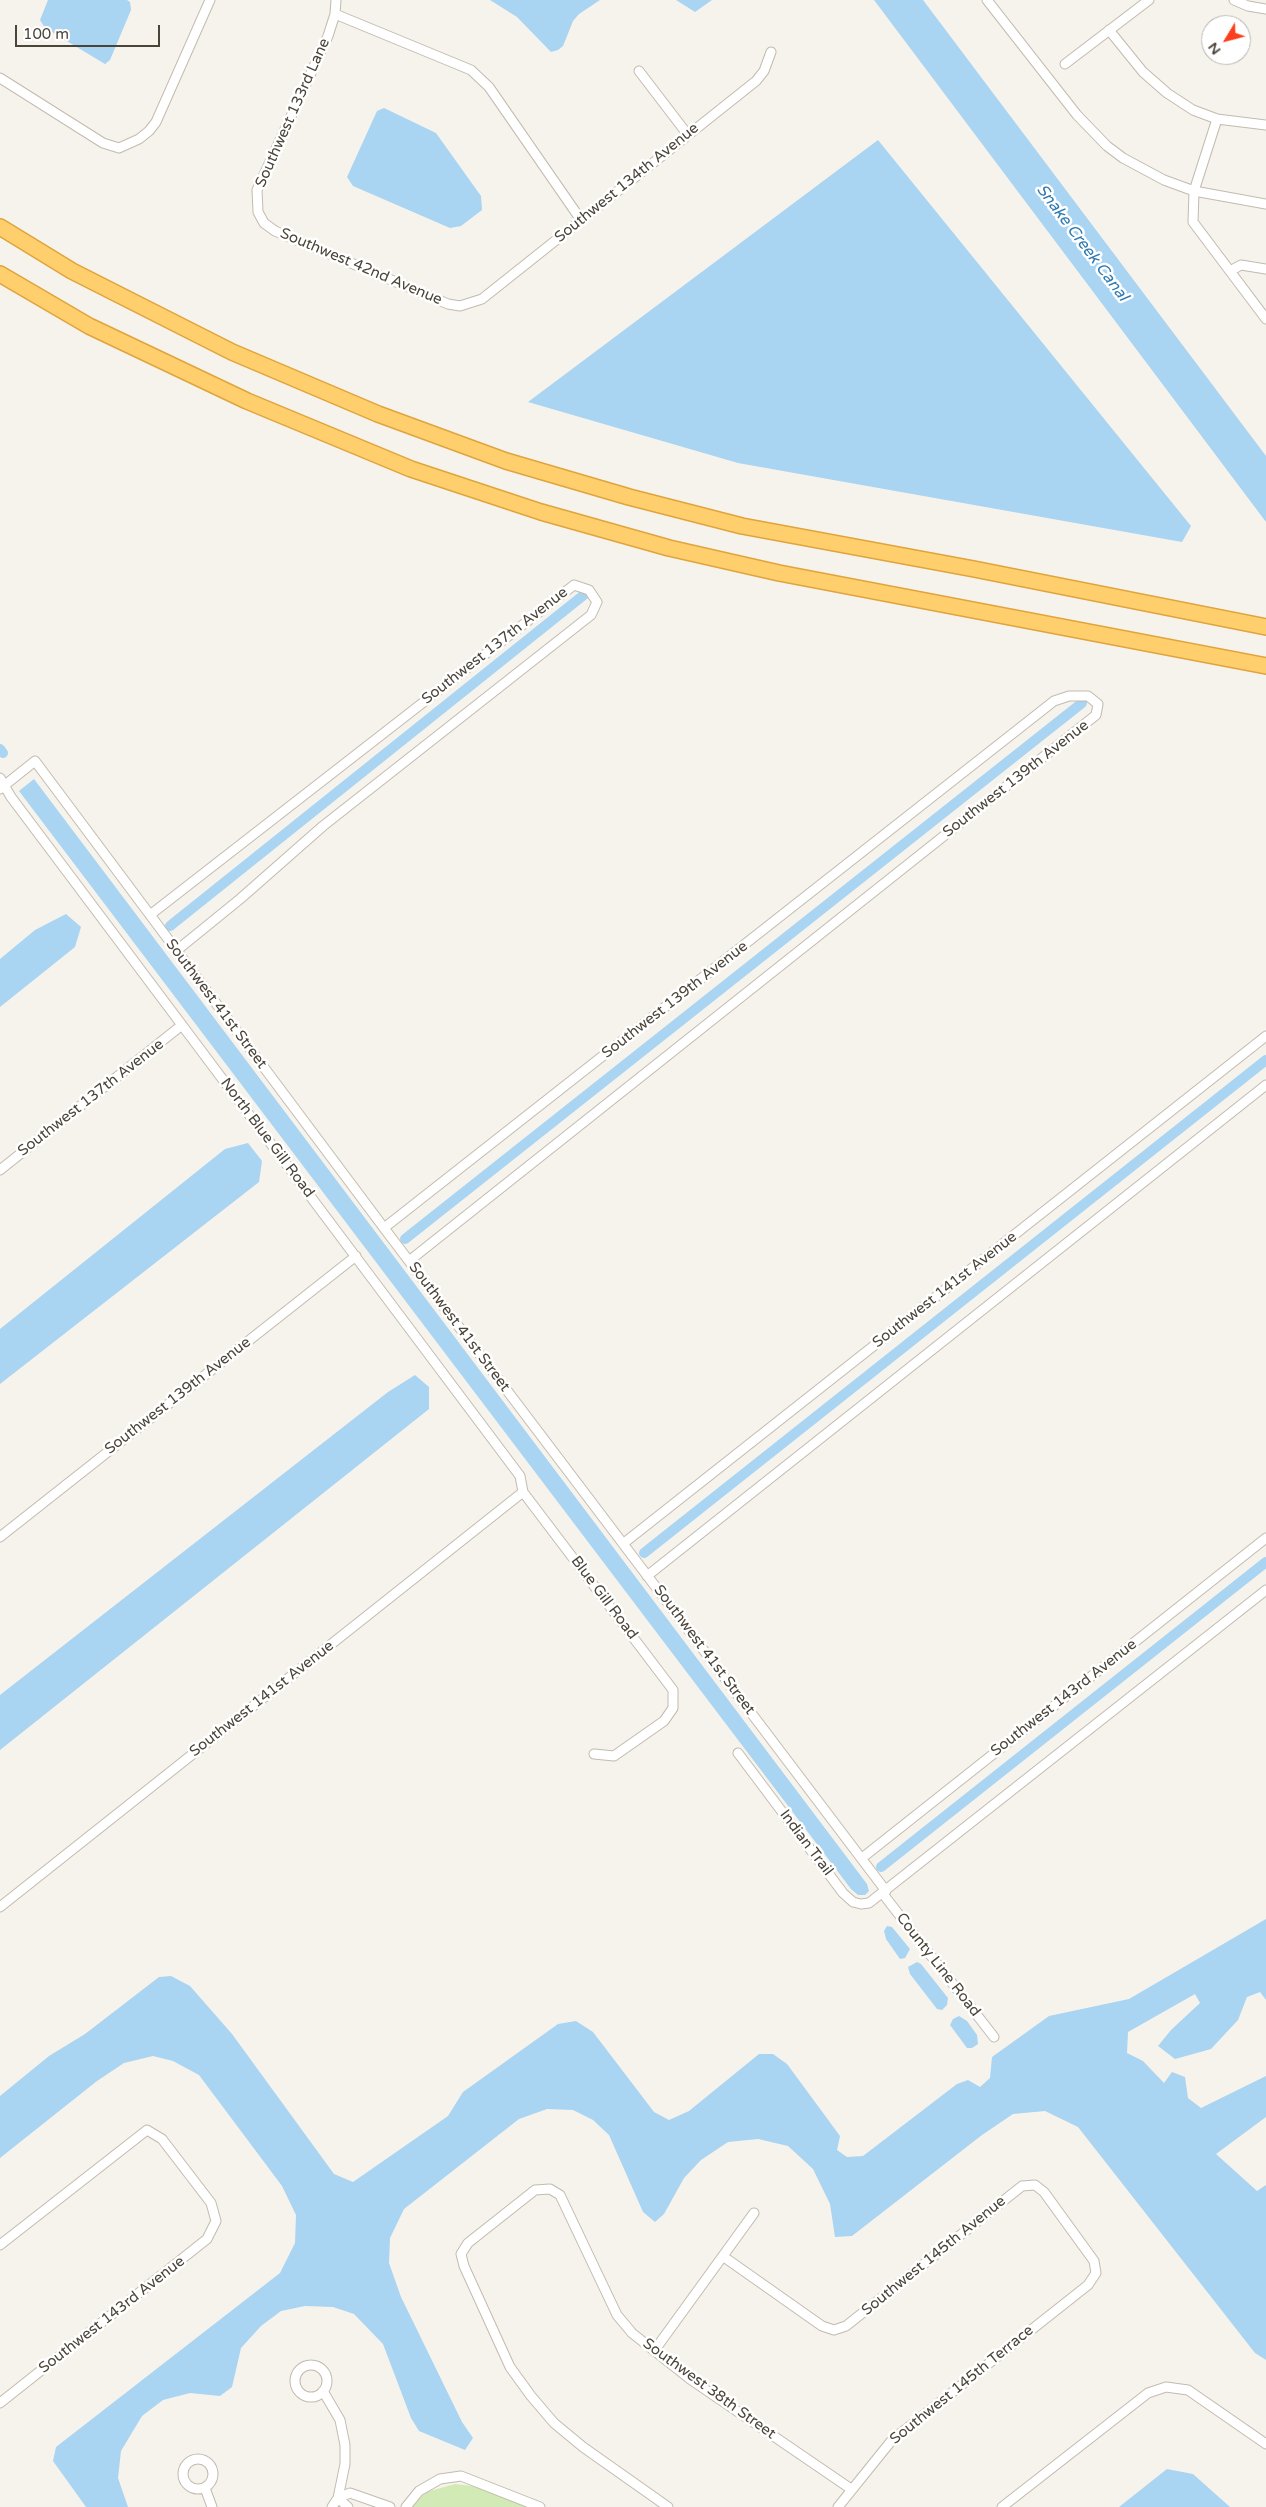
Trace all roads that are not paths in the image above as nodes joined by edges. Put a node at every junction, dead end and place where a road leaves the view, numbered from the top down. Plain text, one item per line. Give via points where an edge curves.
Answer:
1 (210, 0) edge
2 (336, 0) edge
3 (987, 0) edge
4 (1149, 0) edge
5 (1234, 0) edge
6 (1266, 9) edge
7 (336, 14) junction
8 (1109, 30) junction
9 (771, 52) dead end
10 (1066, 64) dead end
11 (639, 71) dead end
12 (0, 78) edge
13 (1217, 119) junction
14 (1266, 125) edge
15 (688, 135) junction
16 (1194, 191) junction
17 (1266, 204) edge
18 (258, 212) joint
19 (581, 220) junction
20 (0, 228) edge
21 (1266, 268) edge
22 (1230, 271) junction
23 (0, 274) edge
24 (472, 303) joint
25 (1262, 306) edge
26 (1266, 319) edge
27 (1266, 627) edge
28 (1266, 666) edge
29 (1, 784) edge
30 (150, 915) junction
31 (176, 951) junction
32 (182, 1026) junction
33 (1266, 1036) edge
34 (1266, 1085) edge
35 (0, 1170) edge
36 (384, 1228) junction
37 (356, 1256) junction
38 (409, 1261) junction
39 (523, 1492) junction
40 (0, 1537) edge
41 (1266, 1538) edge
42 (624, 1543) junction
43 (647, 1576) junction
44 (1266, 1590) edge
45 (738, 1753) dead end
46 (594, 1754) dead end
47 (862, 1858) junction
48 (885, 1892) junction
49 (0, 1907) edge
50 (994, 2037) dead end
51 (1034, 2185) joint
52 (754, 2213) dead end
53 (0, 2245) edge
54 (724, 2257) junction
55 (654, 2352) junction
56 (323, 2391) dead end
57 (0, 2403) edge
58 (1266, 2444) edge
59 (205, 2488) dead end
60 (851, 2489) junction
61 (338, 2498) junction
62 (212, 2507) edge
63 (332, 2507) edge
64 (348, 2507) edge
65 (390, 2507) edge
66 (406, 2507) edge
67 (540, 2507) edge
68 (668, 2507) edge
69 (838, 2507) edge
70 (1002, 2507) edge

1 - 12 street via 156,122 139,139 119,148 103,143
2 - 7 street
3 - 16 street via 1051,84 1107,146 1139,169
4 - 8 street
5 - 6 street
7 - 18 street, Southwest 133rd Lane via 257,190
7 - 19 street via 471,70 489,87
8 - 10 street
8 - 13 street via 1143,72 1167,93 1193,110
9 - 15 street, Southwest 134th Avenue via 764,71 756,81
11 - 15 street
13 - 14 street
13 - 16 street
15 - 19 street, Southwest 134th Avenue
16 - 17 street
16 - 22 street via 1193,222
18 - 24 street, Southwest 42nd Avenue via 264,223 275,231 448,304
19 - 24 street, Southwest 134th Avenue via 482,299
20 - 27 highway via 72,271 232,352 378,414 506,461 742,526
21 - 22 street via 1241,265
22 - 25 street
23 - 28 highway via 89,326 247,401 411,469 541,512 669,548 779,573
25 - 26 street
29 - 30 street, Southwest 41st Street via 35,761
29 - 32 street, North Blue Gill Road
30 - 31 street, Southwest 41st Street
30 - 31 street, Southwest 137th Avenue via 574,585 589,590 597,602 592,615 323,826
31 - 36 street, Southwest 41st Street
32 - 35 street, Southwest 137th Avenue
32 - 37 street, North Blue Gill Road
33 - 42 street, Southwest 141st Avenue
34 - 43 street
36 - 38 street, Southwest 41st Street
36 - 38 street, Southwest 139th Avenue via 1054,701 1069,696 1088,696 1098,704 1096,716
37 - 39 street, North Blue Gill Road via 520,1476
37 - 40 street, Southwest 139th Avenue
38 - 42 street, Southwest 41st Street
39 - 46 street, Blue Gill Road via 673,1690 673,1708 664,1721 614,1756
39 - 49 street, Southwest 141st Avenue
41 - 47 street, Southwest 143rd Avenue
42 - 43 street, Southwest 41st Street
43 - 47 street, Southwest 41st Street
44 - 48 street
45 - 48 street, Indian Trail via 853,1902 869,1903
47 - 48 street, Southwest 41st Street
48 - 50 street, County Line Road
51 - 54 street, Southwest 145th Avenue via 1022,2186 846,2326 834,2330 822,2326
51 - 60 street, Southwest 145th Terrace via 1044,2192 1094,2260 1096,2273 1088,2285 892,2440
52 - 54 street
53 - 57 street, Southwest 143rd Avenue via 147,2130 162,2139 211,2203 216,2221 207,2240
54 - 55 street
55 - 60 street, Southwest 38th Street
55 - 68 street, Southwest 38th Street via 617,2315 567,2207 560,2195 550,2189 535,2190 468,2243 460,2254 510,2367 531,2396 554,2423 583,2447
56 - 61 street via 340,2420 345,2445
58 - 70 street via 1188,2390 1166,2387 1148,2393
59 - 62 street
60 - 69 street, Southwest 145th Terrace
61 - 63 street
61 - 64 street
61 - 65 street via 350,2493
66 - 67 street via 419,2491 440,2479 461,2476

